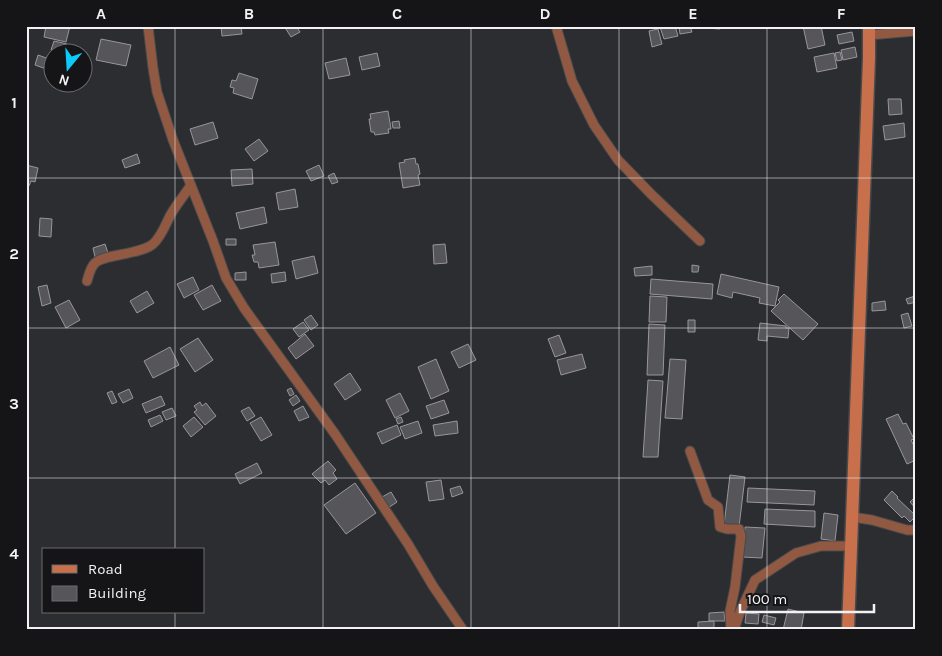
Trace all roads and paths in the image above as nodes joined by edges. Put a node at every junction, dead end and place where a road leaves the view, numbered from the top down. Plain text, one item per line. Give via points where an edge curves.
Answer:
1 (148, 26) edge
2 (556, 26) edge
3 (869, 30) edge
4 (916, 31) edge
5 (191, 185) junction
6 (700, 242) dead end
7 (87, 281) dead end
8 (690, 451) dead end
9 (852, 517) junction
10 (916, 530) edge
11 (851, 546) junction
12 (464, 630) edge
13 (733, 630) edge
14 (848, 630) edge

1 - 5 street via 157,92
2 - 6 street via 572,81 594,125 618,160
3 - 4 street
3 - 9 main road
5 - 7 street via 151,246 98,260
5 - 12 street via 226,278 244,308 335,434 432,586
8 - 13 street via 708,500 718,508 720,528 739,529 741,536 730,610
9 - 10 street
9 - 11 main road
11 - 13 street via 821,546 796,553 755,580
11 - 14 main road

